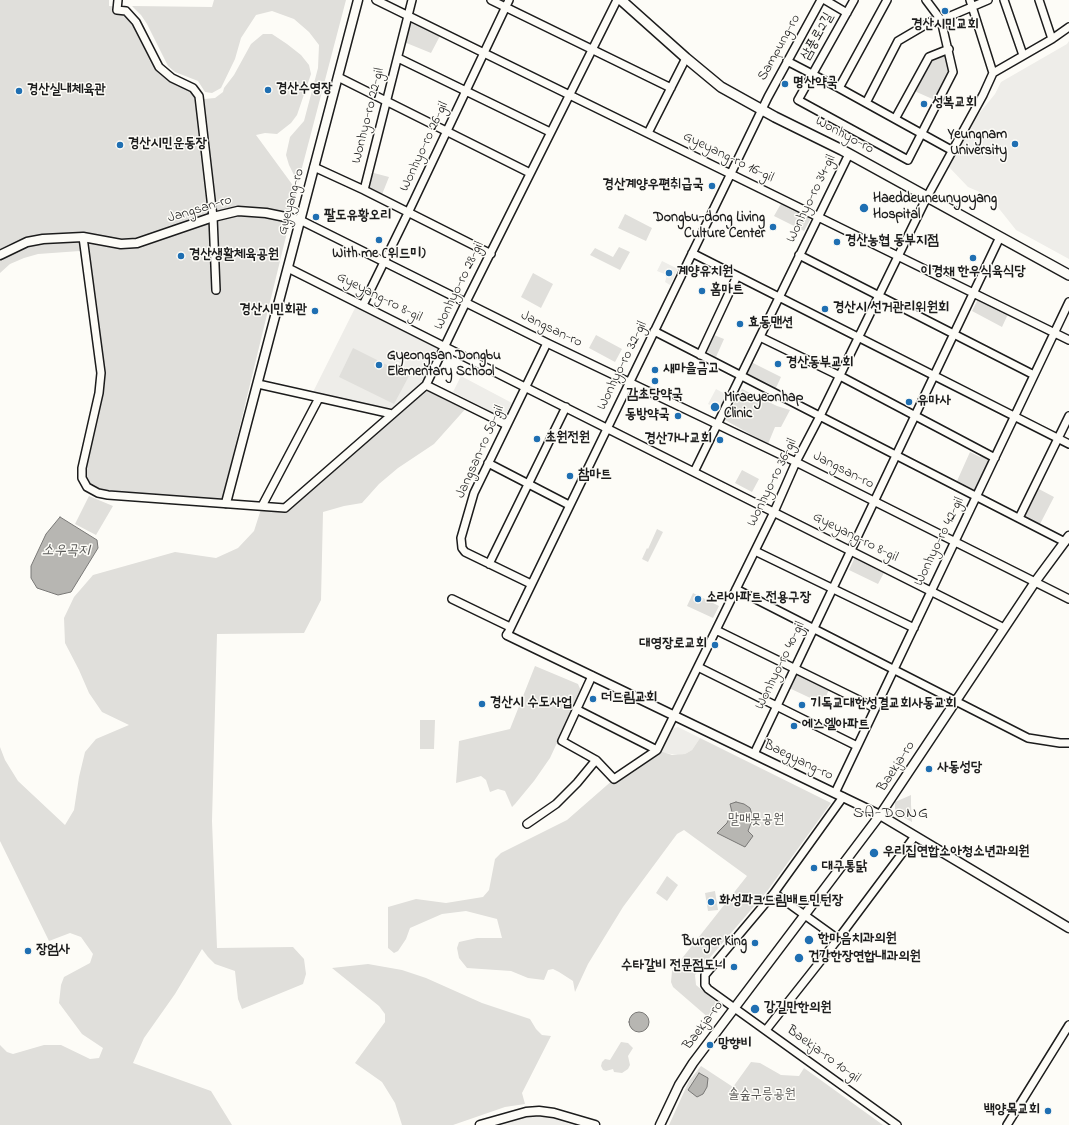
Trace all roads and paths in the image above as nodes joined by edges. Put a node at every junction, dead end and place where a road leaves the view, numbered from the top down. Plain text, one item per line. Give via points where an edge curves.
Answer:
1 (118, 0) edge
2 (358, 0) edge
3 (376, 0) edge
4 (412, 0) edge
5 (491, 0) edge
6 (617, 0) edge
7 (621, 0) edge
8 (821, 0) edge
9 (825, 0) edge
10 (854, 0) edge
11 (887, 0) edge
12 (926, 0) edge
13 (988, 0) edge
14 (1004, 0) edge
15 (1039, 0) edge
16 (507, 3) edge
17 (971, 4) edge
18 (847, 13) junction
19 (408, 16) junction
20 (941, 20) junction
21 (1069, 27) edge
22 (1052, 39) junction
23 (949, 49) junction
24 (591, 50) junction
25 (484, 53) junction
26 (1023, 55) junction
27 (398, 58) junction
28 (686, 58) junction
29 (787, 61) junction
30 (993, 73) junction
31 (812, 74) junction
32 (338, 77) junction
33 (670, 88) junction
34 (838, 88) junction
35 (466, 91) junction
36 (569, 95) junction
37 (387, 101) junction
38 (866, 103) junction
39 (762, 109) junction
40 (895, 119) junction
41 (447, 131) junction
42 (550, 132) junction
43 (922, 133) junction
44 (648, 134) junction
45 (953, 151) junction
46 (849, 154) junction
47 (314, 167) junction
48 (530, 173) junction
49 (730, 174) junction
50 (364, 190) junction
51 (927, 197) junction
52 (408, 213) junction
53 (818, 217) junction
54 (213, 218) junction
55 (300, 220) junction
56 (82, 237) junction
57 (1000, 237) junction
58 (692, 253) junction
59 (491, 254) junction
60 (0, 255) edge
61 (799, 255) junction
62 (898, 256) junction
63 (384, 262) junction
64 (288, 268) junction
65 (1069, 275) edge
66 (737, 276) junction
67 (216, 290) dead end
68 (973, 293) junction
69 (879, 296) junction
70 (779, 297) junction
71 (466, 302) junction
72 (1069, 302) edge
73 (363, 305) junction
74 (654, 331) junction
75 (1054, 333) junction
76 (954, 334) junction
77 (760, 337) junction
78 (858, 338) junction
79 (1069, 340) edge
80 (547, 343) junction
81 (445, 346) junction
82 (700, 355) junction
83 (1034, 375) junction
84 (741, 376) junction
85 (840, 376) junction
86 (934, 376) junction
87 (629, 382) junction
88 (258, 384) junction
89 (426, 385) junction
90 (525, 387) junction
91 (319, 398) junction
92 (566, 407) junction
93 (392, 414) junction
94 (820, 416) junction
95 (915, 416) junction
96 (1069, 416) edge
97 (1014, 417) junction
98 (717, 423) junction
99 (507, 425) junction
100 (607, 428) junction
101 (1058, 439) junction
102 (1069, 444) edge
103 (896, 455) junction
104 (995, 458) junction
105 (796, 462) junction
106 (488, 463) junction
107 (694, 472) junction
108 (528, 484) junction
109 (976, 496) junction
110 (874, 501) junction
111 (226, 504) junction
112 (569, 505) junction
113 (262, 506) junction
114 (774, 512) junction
115 (1019, 518) junction
116 (1067, 539) edge
117 (955, 541) junction
118 (754, 551) junction
119 (851, 551) junction
120 (489, 564) junction
121 (1035, 582) junction
122 (532, 584) junction
123 (736, 589) junction
124 (832, 590) junction
125 (931, 591) junction
126 (452, 599) dead end
127 (1069, 600) edge
128 (914, 628) junction
129 (1004, 628) junction
130 (814, 629) junction
131 (716, 630) junction
132 (508, 631) junction
133 (698, 667) junction
134 (794, 669) junction
135 (894, 670) junction
136 (592, 676) junction
137 (956, 701) junction
138 (777, 706) junction
139 (875, 708) junction
140 (576, 710) junction
141 (674, 716) junction
142 (1069, 743) edge
143 (857, 746) junction
144 (657, 750) junction
145 (754, 754) junction
146 (596, 760) junction
147 (835, 793) junction
148 (843, 798) junction
149 (880, 815) junction
150 (527, 824) dead end
151 (915, 836) junction
152 (774, 893) junction
153 (805, 915) junction
154 (1069, 928) edge
155 (838, 940) junction
156 (734, 1008) junction
157 (1069, 1025) edge
158 (766, 1030) junction
159 (480, 1125) edge
160 (595, 1125) edge
161 (660, 1125) edge
162 (897, 1125) edge
163 (1007, 1125) edge

1 - 54 street via 116,10 126,12 136,22 159,67 172,78 193,88 199,96
2 - 32 street, Gyeyang-ro
3 - 19 street, Gyeyang-ro 16-gil
4 - 19 street, Wonhyo-ro 22-gil
5 - 16 street
6 - 24 street, Wonhyo-ro 28-gil
7 - 28 main road, Wonhyo-ro
8 - 29 street, Sampung-ro
9 - 18 street
10 - 18 street, 삼풍로2길
11 - 34 street
12 - 20 street
13 - 17 street
14 - 26 street
15 - 22 street
16 - 24 street
16 - 25 street, Wonhyo-ro 26-gil
17 - 20 street
17 - 30 street
18 - 31 street, 삼풍로2길
19 - 25 street, Gyeyang-ro 16-gil
19 - 27 street, Wonhyo-ro 22-gil
20 - 23 street
20 - 38 street via 932,21 898,41
21 - 22 street
22 - 26 street
23 - 40 street via 929,57
23 - 43 street via 954,72
24 - 33 street
24 - 36 street, Wonhyo-ro 28-gil
25 - 35 street, Wonhyo-ro 26-gil
25 - 36 street, Gyeyang-ro 16-gil
26 - 30 street
27 - 35 street
27 - 37 street, Wonhyo-ro 22-gil
28 - 33 street
28 - 39 main road, Wonhyo-ro via 721,86
29 - 31 street
29 - 39 street, Sampung-ro
30 - 45 street, Wonhyo-ro 36-gil
31 - 34 street
31 - 43 street, 삼풍로2길 via 798,100 852,130 908,160
32 - 37 street
32 - 47 street, Gyeyang-ro
33 - 44 street
34 - 38 street
35 - 41 street, Wonhyo-ro 26-gil
35 - 42 street
36 - 42 street, Wonhyo-ro 28-gil
36 - 44 street, Gyeyang-ro 16-gil
37 - 41 street
37 - 50 street, Wonhyo-ro 22-gil
38 - 40 street
39 - 46 main road, Wonhyo-ro
39 - 49 street, Wonhyo-ro 32-gil
40 - 43 street
41 - 48 street
41 - 52 street, Wonhyo-ro 26-gil
42 - 48 street, Wonhyo-ro 28-gil
43 - 45 street
44 - 49 street, Gyeyang-ro 16-gil
45 - 51 street, Wonhyo-ro 36-gil
46 - 51 main road, Wonhyo-ro
46 - 53 street, Wonhyo-ro 34-gil
47 - 50 street
47 - 55 street, Gyeyang-ro
48 - 59 street, Wonhyo-ro 28-gil
49 - 53 street, Gyeyang-ro 16-gil
49 - 58 street, Wonhyo-ro 32-gil
50 - 52 street
51 - 57 main road, Wonhyo-ro
51 - 62 street, Wonhyo-ro 36-gil
52 - 59 street
52 - 63 street, Wonhyo-ro 26-gil
53 - 61 street, Wonhyo-ro 34-gil
53 - 62 street, Gyeyang-ro 16-gil
54 - 55 street, Jangsan-ro via 246,210
54 - 56 street, Jangsan-ro via 137,243 121,244
54 - 67 street
55 - 63 street, Jangsan-ro
55 - 64 street, Gyeyang-ro
56 - 60 street, Jangsan-ro via 36,239 17,245
56 - 111 street, Wonhyo-ro 28-gil via 101,373 99,394 82,468 84,483 92,491 108,495
57 - 65 main road, Wonhyo-ro
57 - 68 street, Wonhyo-ro 40-gil
58 - 66 street
58 - 74 street, Wonhyo-ro 32-gil
59 - 71 street, Wonhyo-ro 28-gil
61 - 69 street, Wonhyo-ro 34-gil
61 - 70 street, Wonhyo-ro 34-gil
62 - 68 street, Gyeyang-ro 16-gil
62 - 69 street, Wonhyo-ro 36-gil
63 - 71 street, Jangsan-ro
63 - 73 street, Wonhyo-ro 26-gil
64 - 73 street, Gyeyang-ro 8-gil
64 - 88 street, Gyeyang-ro
66 - 70 street
66 - 82 street
68 - 75 street, Gyeyang-ro 16-gil
68 - 76 street, Wonhyo-ro 40-gil
69 - 76 street
69 - 78 street, Wonhyo-ro 36-gil
70 - 77 street, Wonhyo-ro 34-gil
70 - 78 street
71 - 80 street, Jangsan-ro
71 - 81 street, Wonhyo-ro 28-gil
72 - 75 street, Wonhyo-ro 42-gil
73 - 81 street, Gyeyang-ro 8-gil
74 - 82 street
74 - 87 street, Wonhyo-ro 32-gil
75 - 79 street, Gyeyang-ro 16-gil
75 - 83 street, Wonhyo-ro 42-gil
76 - 83 street
76 - 86 street, Wonhyo-ro 40-gil
77 - 84 street, Wonhyo-ro 34-gil
77 - 85 street
78 - 85 street, Wonhyo-ro 36-gil
78 - 86 street
80 - 87 street, Jangsan-ro
80 - 90 street, Jangsan-ro 50-gil
81 - 89 street, Wonhyo-ro 28-gil
81 - 90 street, Gyeyang-ro 8-gil
82 - 84 street
83 - 97 street, Wonhyo-ro 42-gil
84 - 94 street
84 - 98 street, Wonhyo-ro 34-gil
85 - 94 street, Wonhyo-ro 36-gil
85 - 95 street
86 - 95 street, Wonhyo-ro 40-gil
86 - 97 street
87 - 98 street, Jangsan-ro
87 - 100 street, Wonhyo-ro 32-gil
88 - 91 street
88 - 111 street, Gyeyang-ro
89 - 93 street, Wonhyo-ro 28-gil
89 - 99 street
90 - 92 street, Gyeyang-ro 8-gil
90 - 99 street, Jangsan-ro 50-gil
91 - 93 street
91 - 113 street
92 - 100 street, Gyeyang-ro 8-gil
92 - 108 street
93 - 113 street, Wonhyo-ro 28-gil via 285,508
94 - 103 street
94 - 105 street, Wonhyo-ro 36-gil
95 - 103 street, Wonhyo-ro 40-gil
95 - 104 street
96 - 101 street
97 - 101 street
97 - 104 street, Wonhyo-ro 42-gil
98 - 105 street, Jangsan-ro
98 - 107 street
99 - 106 street, Jangsan-ro 50-gil
100 - 107 street, Gyeyang-ro 8-gil
100 - 112 street, Wonhyo-ro 32-gil
101 - 102 street
101 - 115 street
103 - 109 street
103 - 110 street, Wonhyo-ro 40-gil
104 - 109 street, Wonhyo-ro 42-gil
105 - 110 street, Jangsan-ro
105 - 114 street, Wonhyo-ro 36-gil
106 - 108 street
106 - 120 street, Jangsan-ro 50-gil via 474,493 460,544 465,552
107 - 114 street, Gyeyang-ro 8-gil
108 - 112 street
108 - 120 street
109 - 115 street
109 - 117 street, Wonhyo-ro 42-gil
110 - 117 street, Jangsan-ro
110 - 119 street, Wonhyo-ro 40-gil
111 - 113 street, Wonhyo-ro 28-gil
112 - 122 street, Wonhyo-ro 32-gil
114 - 118 street, Wonhyo-ro 36-gil
114 - 119 street, Gyeyang-ro 8-gil
115 - 116 street
116 - 121 street, Baekja-ro
117 - 121 street, Jangsan-ro
117 - 125 street, Wonhyo-ro 42-gil
118 - 123 street, Wonhyo-ro 36-gil
118 - 124 street
119 - 124 street, Wonhyo-ro 40-gil
119 - 125 street, Gyeyang-ro 8-gil
120 - 122 street, Jangsan-ro 50-gil
121 - 127 street, Jangsan-ro
121 - 129 street, Baekja-ro
122 - 132 street, Wonhyo-ro 32-gil
123 - 130 street
123 - 131 street, Wonhyo-ro 36-gil
124 - 128 street
124 - 130 street, Wonhyo-ro 40-gil
125 - 128 street, Wonhyo-ro 42-gil
125 - 129 street, Gyeyang-ro 8-gil
126 - 132 street, Baegyang-ro
128 - 135 street, Wonhyo-ro 42-gil
129 - 137 street, Baekja-ro
130 - 134 street, Wonhyo-ro 40-gil
130 - 135 street
131 - 133 street, Wonhyo-ro 36-gil
131 - 134 street
132 - 136 street, Baegyang-ro
133 - 138 street
133 - 141 street, Wonhyo-ro 36-gil
134 - 138 street, Wonhyo-ro 40-gil
134 - 139 street
135 - 137 street
135 - 139 street, Wonhyo-ro 42-gil
136 - 140 street
136 - 141 street, Baegyang-ro
137 - 142 street via 1028,738
137 - 149 street, Baekja-ro
138 - 143 street
138 - 145 street, Wonhyo-ro 40-gil
139 - 143 street, Wonhyo-ro 42-gil
140 - 144 street
140 - 146 street via 562,741
141 - 144 street, Wonhyo-ro 36-gil
141 - 145 street, Baegyang-ro
143 - 147 street, Wonhyo-ro 42-gil
144 - 146 street via 614,779
145 - 147 street, Baegyang-ro
146 - 150 street via 556,804
147 - 148 street, Baegyang-ro
148 - 149 street, Baegyang-ro
148 - 152 street
149 - 151 street, Baegyang-ro
149 - 153 street, Baekja-ro
151 - 154 street, Baegyang-ro
151 - 155 street
152 - 153 street
152 - 156 street, Baekja-ro 10-gil via 705,975 705,985 708,989
153 - 155 street
153 - 156 street, Baekja-ro
155 - 158 street
156 - 158 street, Baekja-ro 10-gil
156 - 161 street, Baekja-ro via 679,1085
157 - 163 street
158 - 162 street, Baekja-ro 10-gil
159 - 160 street via 538,1111

